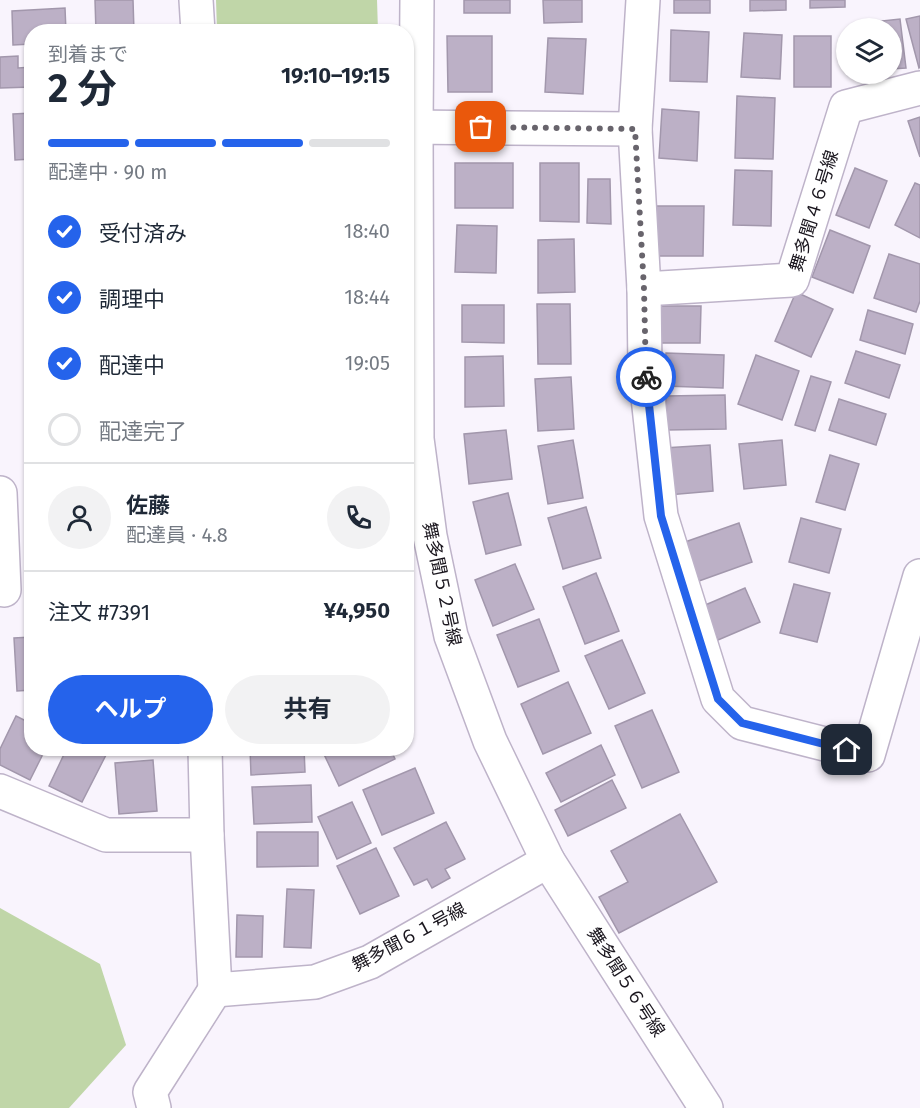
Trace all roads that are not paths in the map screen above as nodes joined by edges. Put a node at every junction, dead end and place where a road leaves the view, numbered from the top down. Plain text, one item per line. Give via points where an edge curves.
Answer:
1 (196, 0) edge
2 (417, 0) edge
3 (643, 0) edge
4 (198, 24) edge
5 (414, 64) edge
6 (920, 88) edge
7 (414, 127) edge
8 (635, 129) junction
9 (414, 284) edge
10 (644, 289) junction
11 (0, 493) edge
12 (920, 576) edge
13 (12, 590) edge
14 (205, 756) edge
15 (0, 791) edge
16 (207, 835) junction
17 (548, 861) junction
18 (215, 990) junction
19 (702, 1107) edge
20 (154, 1108) edge

1 - 4 street
2 - 5 street, 舞多聞５２号線
3 - 8 street
6 - 10 street, 舞多聞４６号線 via 846,107 792,280
7 - 8 street
8 - 10 street
9 - 17 street, 舞多聞５２号線 via 417,440 430,536 451,636 490,741
10 - 12 street via 645,370 661,516 718,699 742,723 868,755
11 - 13 street
14 - 16 street
15 - 16 street via 106,835
16 - 18 street
17 - 18 street, 舞多聞６１号線 via 370,962 315,982
17 - 19 street, 舞多聞５６号線
18 - 20 street via 150,1092

